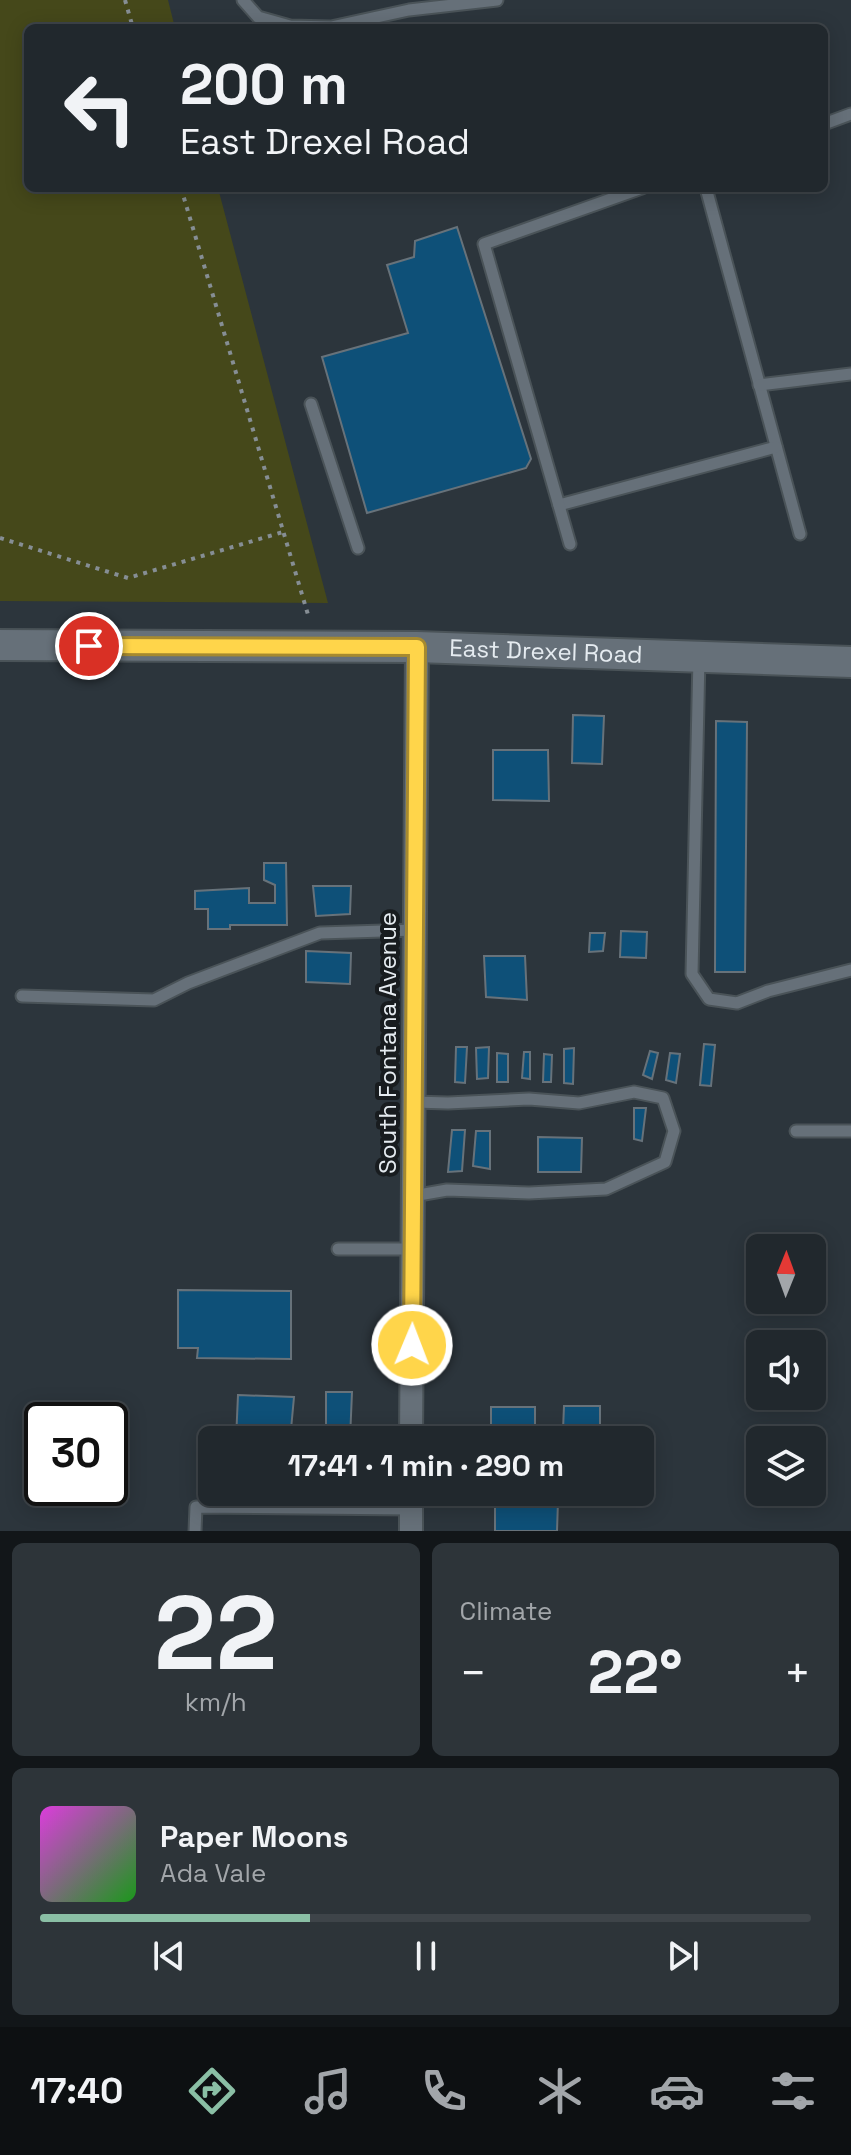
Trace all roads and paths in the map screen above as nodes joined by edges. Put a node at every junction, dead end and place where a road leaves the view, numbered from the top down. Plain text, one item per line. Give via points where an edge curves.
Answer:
1 (125, 0) edge
2 (243, 0) edge
3 (497, 0) edge
4 (132, 24) edge
5 (283, 24) edge
6 (345, 24) edge
7 (851, 114) edge
8 (828, 123) edge
9 (182, 192) edge
10 (631, 192) edge
11 (707, 192) edge
12 (851, 374) edge
13 (759, 385) junction
14 (311, 404) dead end
15 (776, 447) junction
16 (559, 505) junction
17 (283, 532) junction
18 (800, 534) dead end
19 (0, 538) edge
20 (570, 544) dead end
21 (358, 548) dead end
22 (309, 618) dead end
23 (0, 645) edge
24 (417, 647) junction
25 (699, 657) junction
26 (851, 662) edge
27 (415, 930) junction
28 (851, 970) edge
29 (22, 996) dead end
30 (414, 1102) junction
31 (796, 1131) dead end
32 (851, 1131) edge
33 (413, 1196) junction
34 (338, 1249) dead end
35 (413, 1249) junction
36 (411, 1426) edge
37 (411, 1511) edge
38 (195, 1531) edge

1 - 4 path
2 - 5 lane via 258,17
3 - 6 lane
7 - 8 lane
9 - 17 path
10 - 16 lane via 484,244
11 - 13 lane
12 - 13 lane
13 - 15 lane
14 - 21 lane
15 - 16 lane
15 - 18 lane
16 - 20 lane
17 - 19 path via 128,578
17 - 22 path
23 - 24 street, East Drexel Road
24 - 25 street, East Drexel Road
24 - 27 street, South Fontana Avenue
25 - 26 street, East Drexel Road
25 - 28 lane via 692,974 709,999 737,1003
27 - 29 lane via 320,933 154,1000
27 - 30 street, South Fontana Avenue
30 - 33 street, South Fontana Avenue
30 - 33 lane via 579,1103 634,1092 663,1098 674,1131 665,1162 606,1189 447,1190
31 - 32 lane
33 - 35 street, South Fontana Avenue
34 - 35 lane
35 - 36 street, South Fontana Avenue
37 - 38 lane via 196,1507

